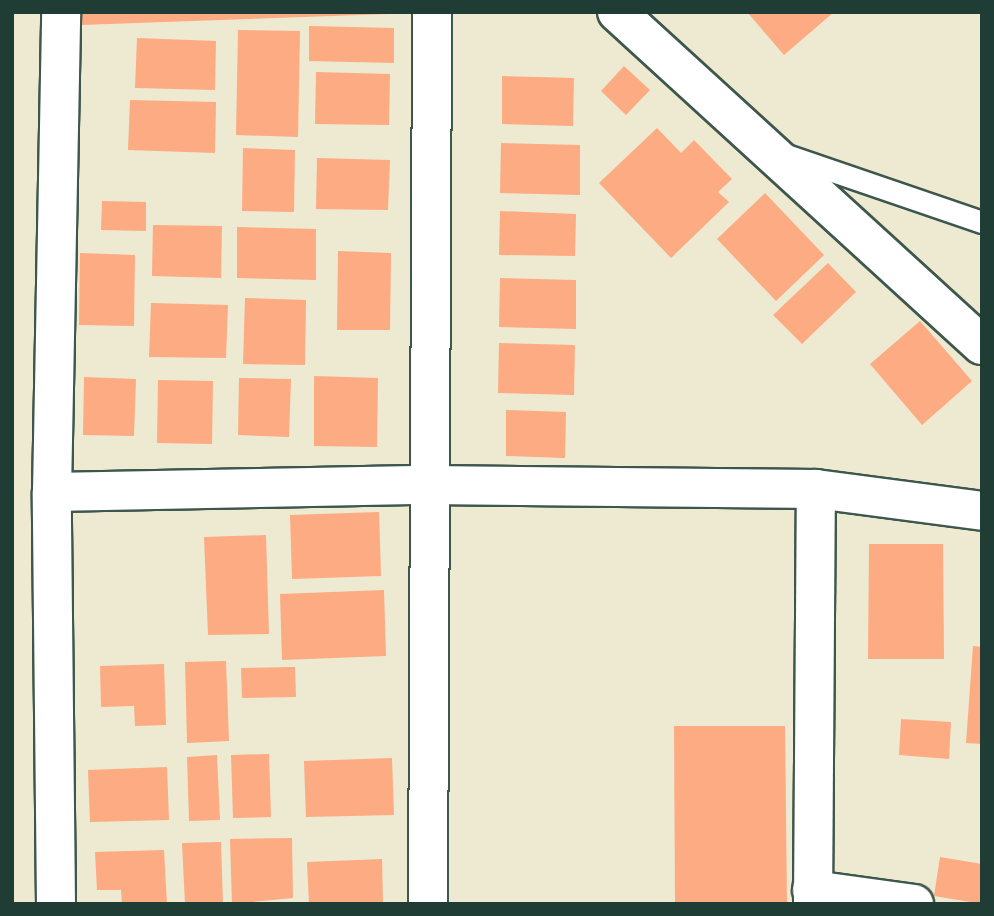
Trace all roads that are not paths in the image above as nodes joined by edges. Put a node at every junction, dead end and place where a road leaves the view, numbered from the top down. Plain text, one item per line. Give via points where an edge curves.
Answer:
1 (61, 12) edge
2 (432, 12) edge
3 (617, 12) edge
4 (764, 148) junction
5 (982, 222) edge
6 (982, 345) edge
7 (427, 485) junction
8 (816, 489) junction
9 (52, 492) junction
10 (982, 511) edge
11 (813, 897) edge
12 (56, 904) edge
13 (428, 904) edge
14 (914, 904) edge

1 - 9 street
2 - 7 street
3 - 4 street
4 - 5 lane
4 - 6 street
7 - 8 street
7 - 9 street
7 - 13 street
8 - 10 street
8 - 11 street
9 - 12 street
11 - 14 street

